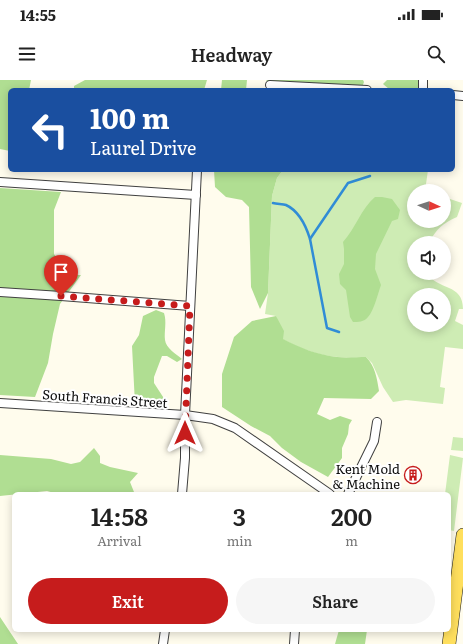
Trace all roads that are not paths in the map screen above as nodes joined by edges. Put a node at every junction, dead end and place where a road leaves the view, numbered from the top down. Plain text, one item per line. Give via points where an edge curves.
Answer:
1 (270, 85) dead end
2 (328, 88) edge
3 (197, 172) edge
4 (0, 182) edge
5 (196, 195) junction
6 (0, 292) edge
7 (190, 306) junction
8 (0, 403) edge
9 (185, 415) junction
10 (377, 422) dead end
11 (182, 492) edge
12 (327, 492) edge
13 (349, 492) edge
14 (463, 535) edge
15 (457, 566) edge
16 (451, 624) edge
17 (165, 632) edge
18 (295, 632) edge
19 (450, 632) edge
20 (163, 644) edge
21 (294, 644) edge
22 (449, 644) edge

1 - 2 street
3 - 5 street
4 - 5 street
5 - 7 street
6 - 7 street
7 - 9 street
8 - 9 street, South Francis Street
9 - 11 street
9 - 12 street, South Francis Street via 213,419 235,428
10 - 13 street via 374,441
14 - 15 main road
15 - 16 main road
17 - 20 street
18 - 21 street
19 - 22 main road

